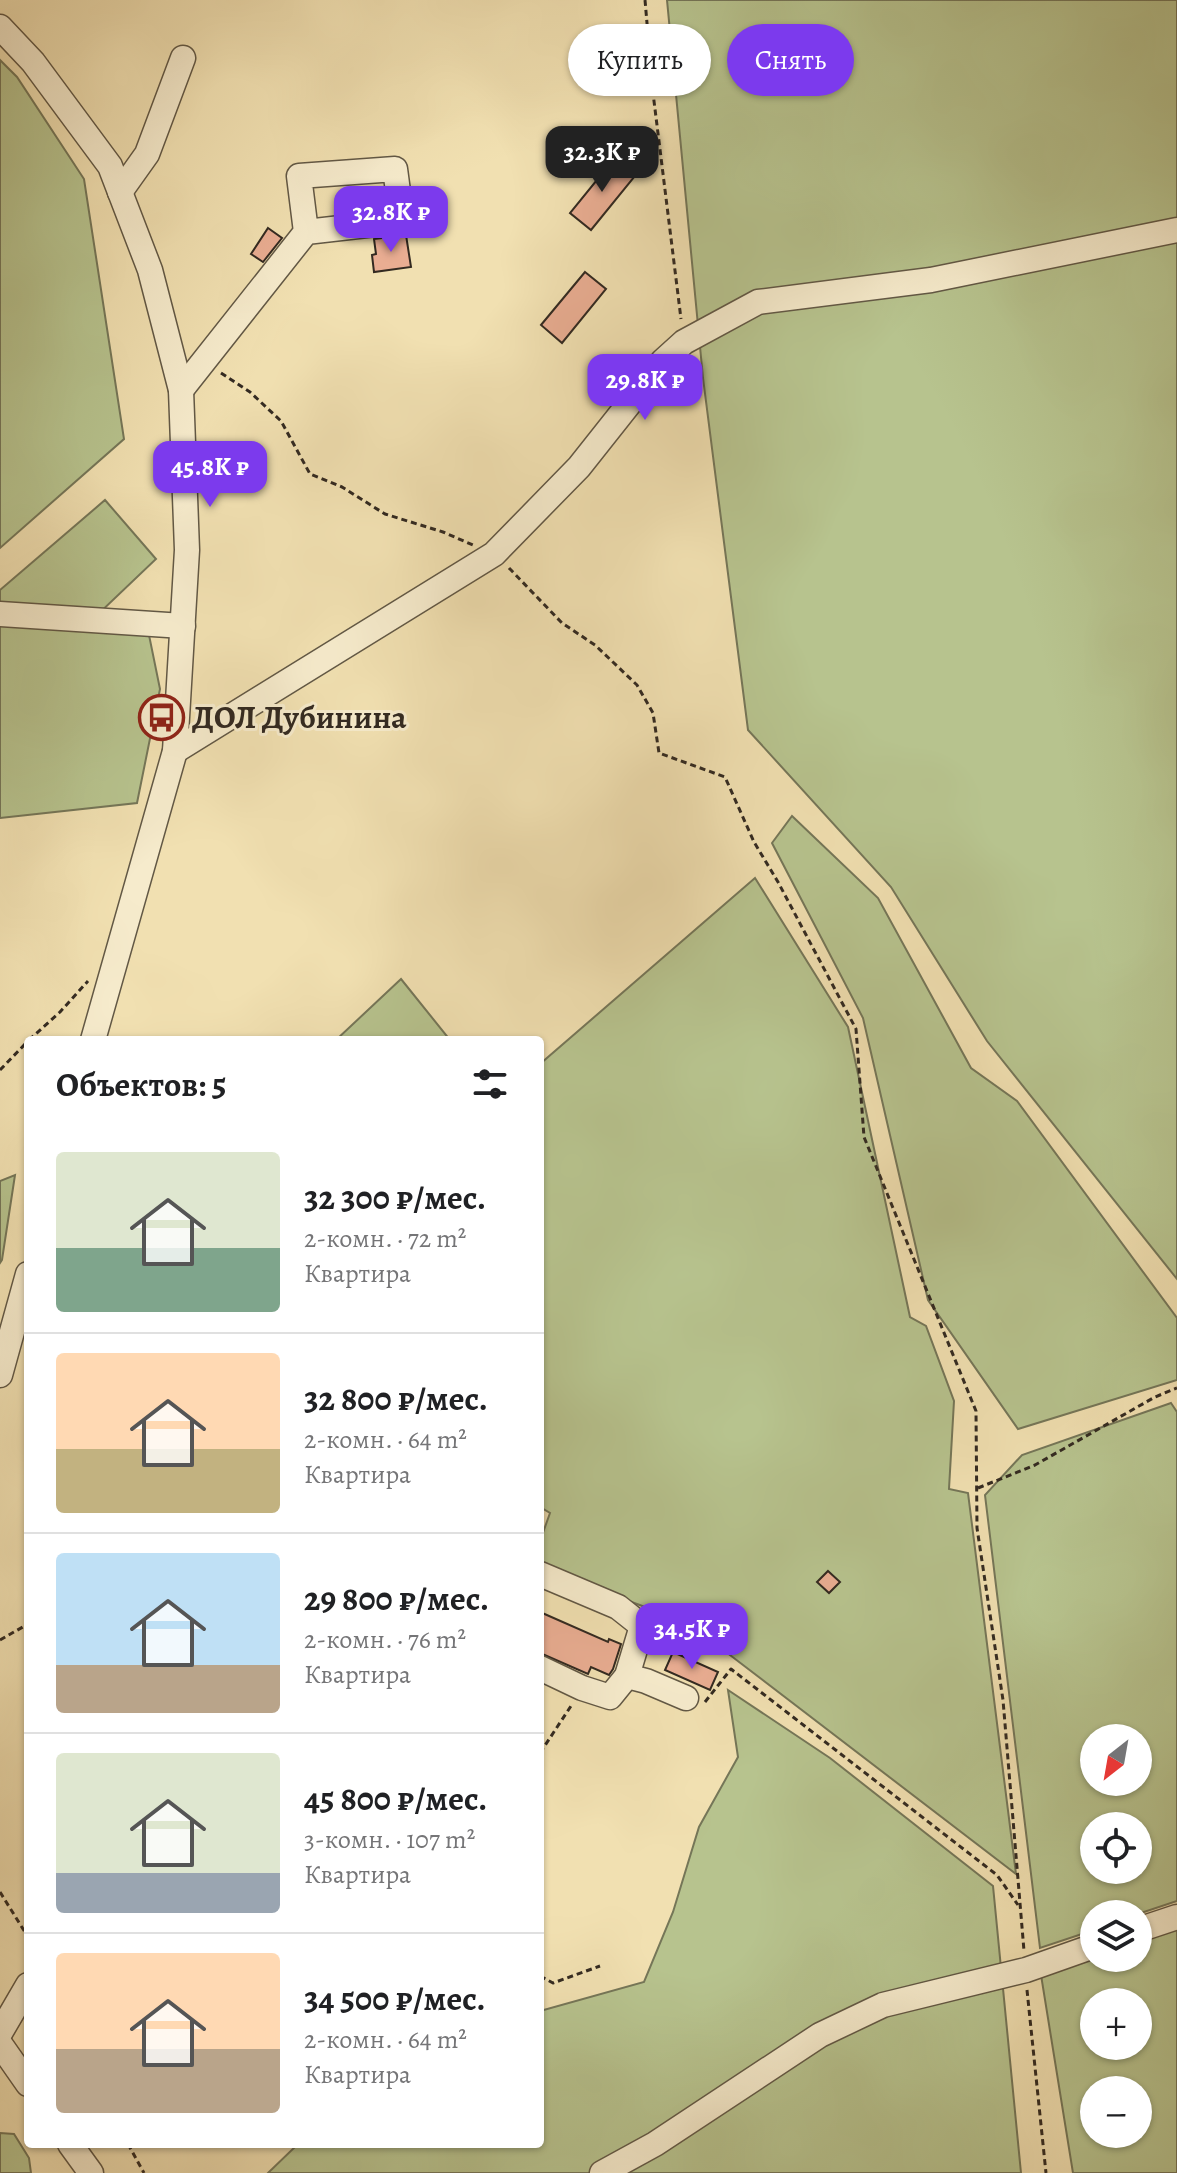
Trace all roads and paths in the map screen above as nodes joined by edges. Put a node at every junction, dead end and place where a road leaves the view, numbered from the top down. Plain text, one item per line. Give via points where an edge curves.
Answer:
1 (645, 0) edge
2 (0, 27) edge
3 (183, 58) dead end
4 (120, 192) junction
5 (1177, 230) edge
6 (306, 232) junction
7 (684, 342) junction
8 (204, 362) junction
9 (181, 390) junction
10 (494, 554) junction
11 (0, 614) edge
12 (183, 626) junction
13 (175, 751) junction
14 (87, 982) dead end
15 (33, 1036) edge
16 (94, 1036) edge
17 (24, 1044) edge
18 (0, 1070) edge
19 (24, 1288) edge
20 (0, 1375) edge
21 (1177, 1388) edge
22 (978, 1488) junction
23 (544, 1576) edge
24 (24, 1626) edge
25 (0, 1640) edge
26 (544, 1670) edge
27 (627, 1676) junction
28 (582, 1688) junction
29 (686, 1698) joint
30 (544, 1747) edge
31 (0, 1892) edge
32 (1020, 1908) junction
33 (1177, 1917) edge
34 (1152, 1925) edge
35 (24, 1931) edge
36 (1080, 1951) edge
37 (600, 1966) dead end
38 (1026, 1970) junction
39 (544, 1978) edge
40 (24, 1992) edge
41 (0, 2033) edge
42 (0, 2044) edge
43 (24, 2078) edge
44 (73, 2148) edge
45 (130, 2148) edge
46 (91, 2173) edge
47 (144, 2173) edge
48 (602, 2173) edge
49 (1046, 2173) edge

1 - 7 path
2 - 4 street via 33,62 110,166
3 - 4 street via 147,154
4 - 9 street via 150,270
5 - 7 street via 931,280 758,302
6 - 6 street via 299,176 395,169 402,221
6 - 8 street
7 - 10 street via 579,467
8 - 9 street
8 - 10 path via 250,392 281,421 310,474 385,514
9 - 12 street via 187,550
10 - 13 street
10 - 22 path via 562,623 595,645 637,685 653,713 659,753 725,777 754,842 856,1029 864,1137 976,1411
11 - 12 street
12 - 13 street
13 - 16 street
14 - 15 path
17 - 18 path
19 - 20 street
21 - 22 path via 1035,1465
22 - 32 path via 977,1528 1003,1700
23 - 27 street via 618,1607 642,1626
24 - 25 path
26 - 28 street
27 - 28 street via 610,1697
27 - 29 street
28 - 30 path
29 - 32 path via 707,1703 731,1669 997,1875
31 - 35 path
32 - 38 path
33 - 34 street
36 - 38 street
37 - 39 path via 553,1983
38 - 48 street via 883,2005 820,2035
38 - 49 path
40 - 41 street
42 - 43 street
44 - 46 street
45 - 47 path

